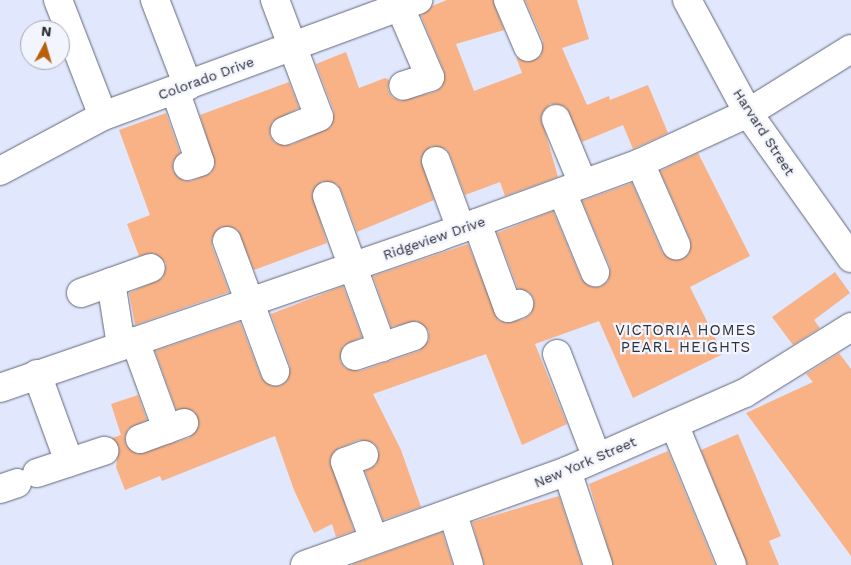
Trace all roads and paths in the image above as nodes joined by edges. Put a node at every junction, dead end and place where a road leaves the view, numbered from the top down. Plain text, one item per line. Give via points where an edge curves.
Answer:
1 (58, 0) edge
2 (155, 0) edge
3 (275, 0) edge
4 (508, 0) edge
5 (687, 0) edge
6 (405, 2) edge
7 (293, 46) junction
8 (528, 47) dead end
9 (851, 49) edge
10 (403, 86) dead end
11 (182, 88) junction
12 (748, 113) junction
13 (103, 116) junction
14 (556, 118) dead end
15 (285, 130) dead end
16 (436, 161) dead end
17 (640, 163) junction
18 (188, 166) dead end
19 (0, 171) edge
20 (573, 188) junction
21 (327, 196) dead end
22 (469, 226) junction
23 (227, 241) dead end
24 (676, 245) dead end
25 (851, 258) edge
26 (352, 267) junction
27 (151, 268) dead end
28 (596, 272) dead end
29 (110, 282) junction
30 (80, 293) dead end
31 (250, 302) junction
32 (519, 304) dead end
33 (851, 327) edge
34 (414, 336) dead end
35 (128, 343) junction
36 (382, 347) junction
37 (558, 354) dead end
38 (355, 356) dead end
39 (275, 371) dead end
40 (37, 374) junction
41 (0, 388) edge
42 (674, 424) junction
43 (140, 439) dead end
44 (104, 451) dead end
45 (364, 455) dead end
46 (597, 458) junction
47 (69, 462) junction
48 (567, 471) junction
49 (18, 482) edge
50 (453, 514) junction
51 (374, 540) junction
52 (305, 565) edge
53 (469, 565) edge
54 (598, 565) edge
55 (732, 565) edge

1 - 13 street
2 - 11 street
3 - 7 street
4 - 8 street
5 - 12 street, Harvard Street
6 - 7 street, Colorado Drive
6 - 10 street via 430,77
7 - 11 street, Colorado Drive
7 - 15 street via 319,117
9 - 12 street, Ridgeview Drive
11 - 13 street, Colorado Drive
11 - 18 street via 200,162
12 - 17 street, Ridgeview Drive
12 - 25 street, Harvard Street
13 - 19 street, Colorado Drive
14 - 20 street
16 - 22 street
17 - 20 street, Ridgeview Drive
17 - 24 street
20 - 22 street, Ridgeview Drive
20 - 28 street
21 - 26 street
22 - 26 street, Ridgeview Drive
22 - 32 street via 508,308
23 - 31 street
26 - 31 street, Ridgeview Drive
26 - 36 street
27 - 29 street
29 - 30 street
29 - 35 street
31 - 35 street, Ridgeview Drive
31 - 39 street
33 - 42 street, New York Street via 745,393
34 - 36 street
35 - 40 street, Ridgeview Drive
35 - 43 street via 176,426
36 - 38 street
37 - 46 street
40 - 41 street, Ridgeview Drive
40 - 47 street
42 - 46 street, New York Street
42 - 55 street
44 - 47 street
45 - 51 street via 345,462
46 - 48 street, New York Street
47 - 49 street
48 - 50 street, New York Street
48 - 54 street
50 - 51 street, New York Street
50 - 53 street
51 - 52 street, New York Street

